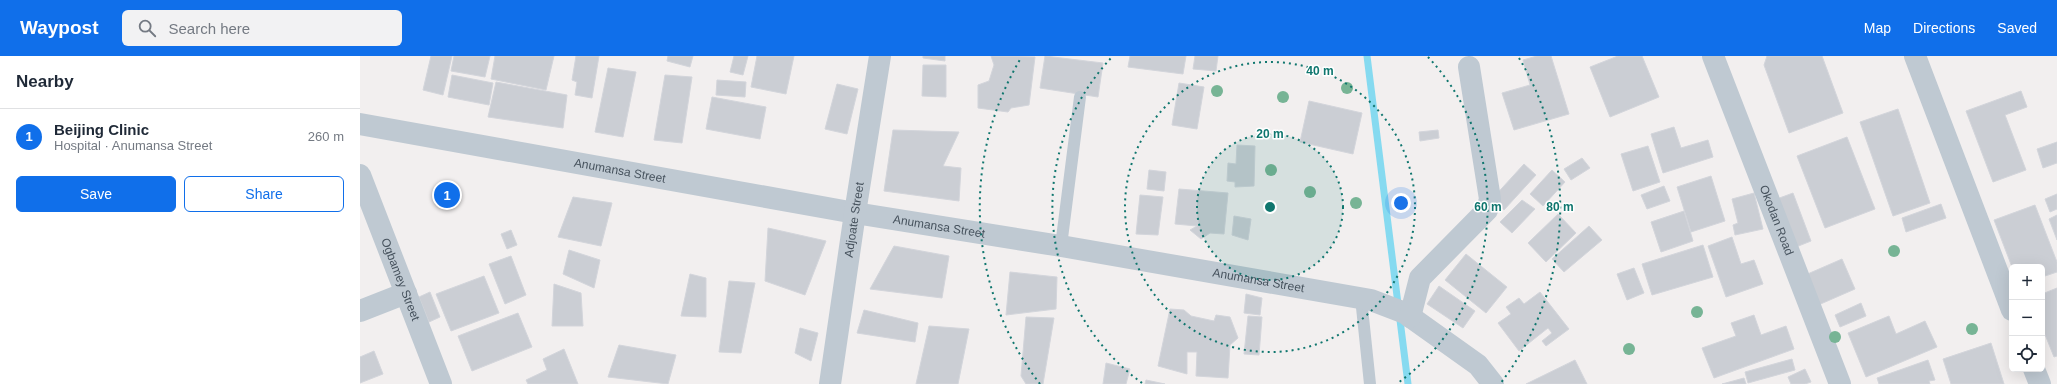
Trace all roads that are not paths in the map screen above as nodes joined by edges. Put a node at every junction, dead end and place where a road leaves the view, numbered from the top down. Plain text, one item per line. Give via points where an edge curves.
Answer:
1 (880, 56) edge
2 (1713, 56) edge
3 (1915, 56) edge
4 (1469, 67) dead end
5 (1080, 97) dead end
6 (360, 124) edge
7 (360, 176) edge
8 (855, 213) junction
9 (1061, 246) junction
10 (406, 293) junction
11 (1366, 299) junction
12 (2009, 302) edge
13 (360, 311) edge
14 (1407, 315) junction
15 (2035, 372) edge
16 (442, 384) edge
17 (830, 384) edge
18 (1370, 384) edge
19 (1493, 384) edge
20 (1840, 384) edge
21 (2040, 384) edge

1 - 8 street, Adjoate Street
2 - 20 street, Okodan Road
3 - 12 street
4 - 14 street via 1489,205 1420,278
5 - 9 lane
6 - 8 street, Anumansa Street
7 - 10 street, Ogbamey Street
8 - 9 street, Anumansa Street
8 - 17 street, Adjoate Street
9 - 11 street, Anumansa Street
10 - 13 street
10 - 16 street, Ogbamey Street
11 - 14 street, Anumansa Street
11 - 18 lane
14 - 19 street, Anumansa Street via 1478,365
15 - 21 street

